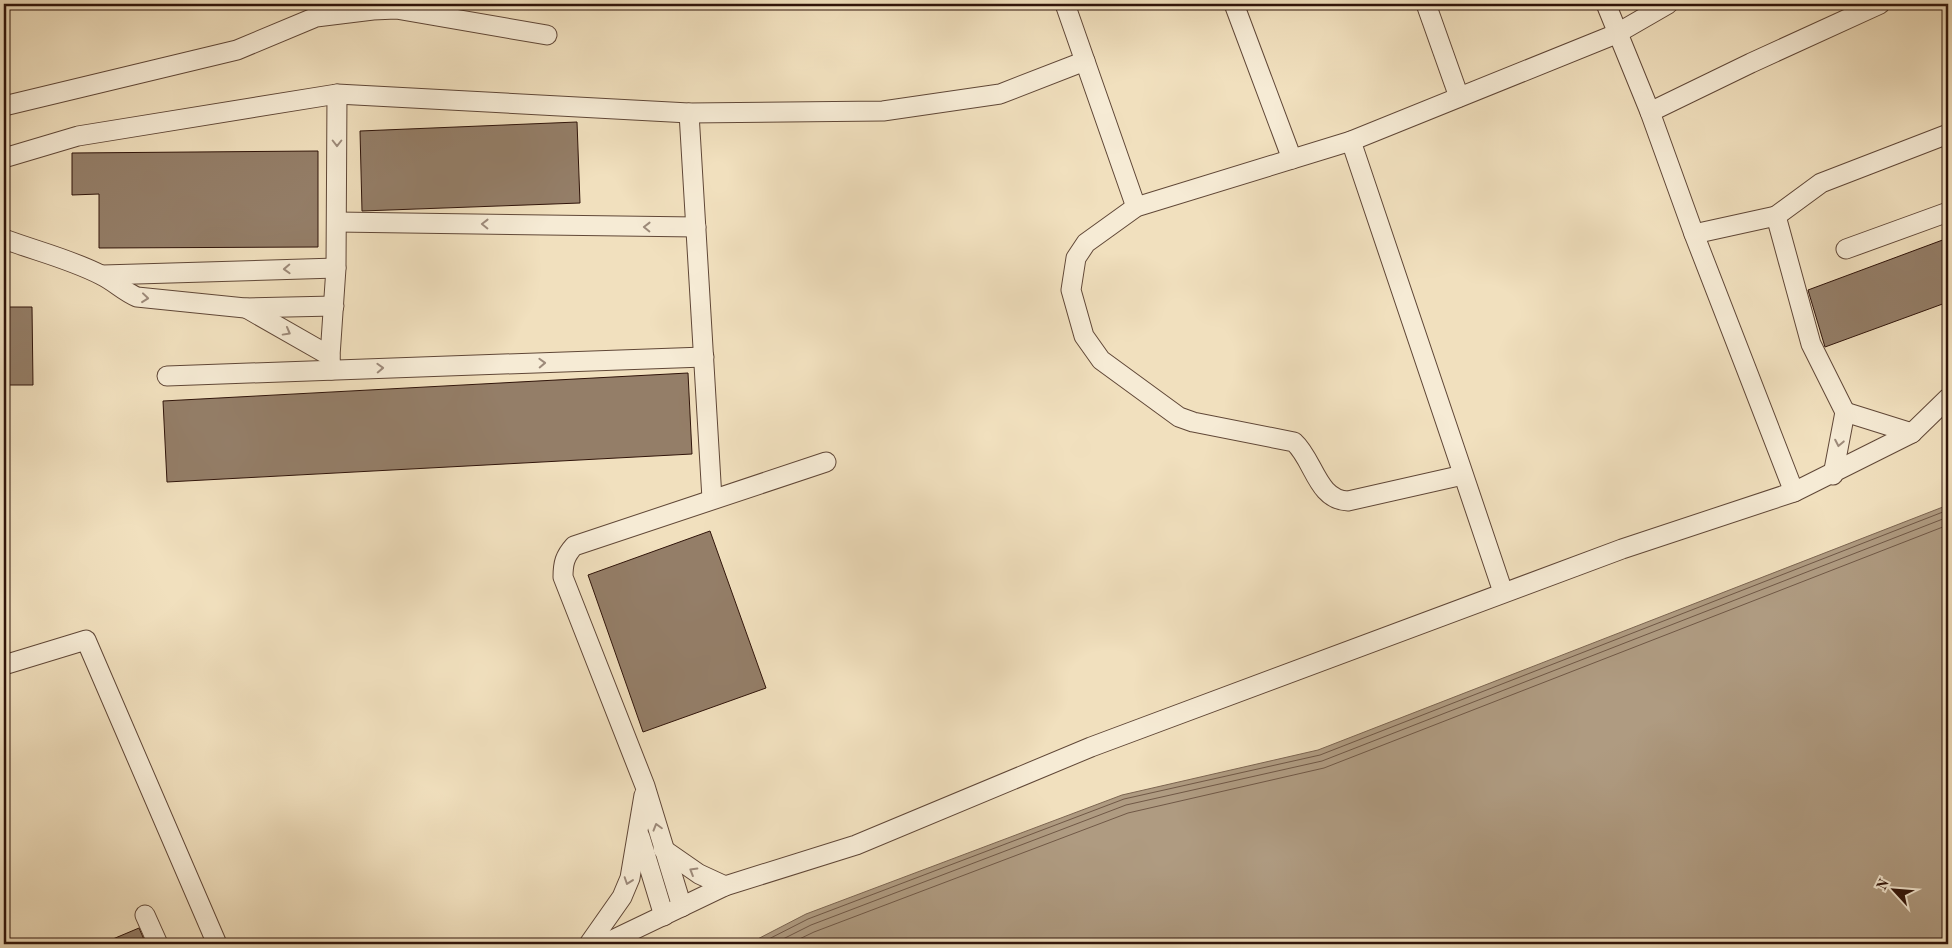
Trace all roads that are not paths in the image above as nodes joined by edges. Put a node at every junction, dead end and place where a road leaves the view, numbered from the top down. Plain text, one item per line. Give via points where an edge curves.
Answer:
1 (1065, 4) edge
2 (1234, 4) edge
3 (1426, 4) edge
4 (1606, 4) edge
5 (1668, 4) edge
6 (1880, 4) edge
7 (1616, 34) junction
8 (546, 35) dead end
9 (1085, 60) junction
10 (337, 94) junction
11 (1459, 97) junction
12 (4, 106) edge
13 (1650, 112) junction
14 (689, 113) junction
15 (1948, 134) edge
16 (1351, 141) junction
17 (4, 158) edge
18 (1292, 159) junction
19 (1136, 207) junction
20 (1948, 212) edge
21 (1776, 216) junction
22 (337, 222) junction
23 (696, 227) junction
24 (1694, 234) junction
25 (4, 239) edge
26 (1846, 249) dead end
27 (336, 268) junction
28 (103, 275) junction
29 (334, 306) junction
30 (245, 308) junction
31 (704, 357) junction
32 (330, 363) junction
33 (167, 376) dead end
34 (1948, 398) edge
35 (1845, 412) junction
36 (1912, 433) junction
37 (826, 462) dead end
38 (1463, 475) junction
39 (1833, 475) junction
40 (1794, 492) junction
41 (712, 499) junction
42 (1503, 592) junction
43 (4, 665) edge
44 (645, 786) junction
45 (639, 833) junction
46 (663, 849) junction
47 (725, 886) junction
48 (682, 907) junction
49 (145, 915) dead end
50 (664, 916) junction
51 (158, 944) edge
52 (217, 944) edge
53 (589, 944) edge
54 (604, 944) edge

1 - 9 street
2 - 18 street
3 - 11 street
4 - 7 street
5 - 7 street
6 - 13 street
7 - 11 street
7 - 13 street
8 - 12 street via 396,9 316,17 237,50
9 - 14 street via 1000,94 883,111
9 - 19 street
10 - 14 street
10 - 17 street via 78,136
10 -> 22 street
11 - 16 street
13 - 24 street
14 - 23 street
15 - 21 street via 1821,183
16 - 18 street
16 - 38 street
18 - 19 street
19 - 38 street via 1086,243 1076,258 1072,290 1084,336 1101,360 1179,416 1193,422 1294,442 1328,495 1337,501 1348,502
20 - 26 street
21 - 24 street
21 - 35 street via 1810,344
23 -> 22 street
22 - 27 street
23 - 31 street
24 - 40 street
25 - 28 street
27 -> 28 street
27 - 29 street
28 -> 30 street via 137,297
29 - 30 street
29 - 32 street
30 -> 32 street
32 -> 31 street
31 - 41 street
32 - 33 street
34 - 36 street
35 - 36 street
35 -> 39 street
36 - 39 street
37 - 41 street
38 - 42 street
39 - 40 street
40 - 42 street
41 - 44 street via 574,546 563,565 563,576
42 - 47 street via 1091,747 856,845
43 - 52 street via 86,640
44 - 45 street
46 -> 44 street
45 - 50 street
45 -> 53 street via 630,878 622,897
47 -> 46 street via 698,874
46 - 48 street
47 - 48 street
48 - 50 street
49 - 51 street
50 - 54 street

